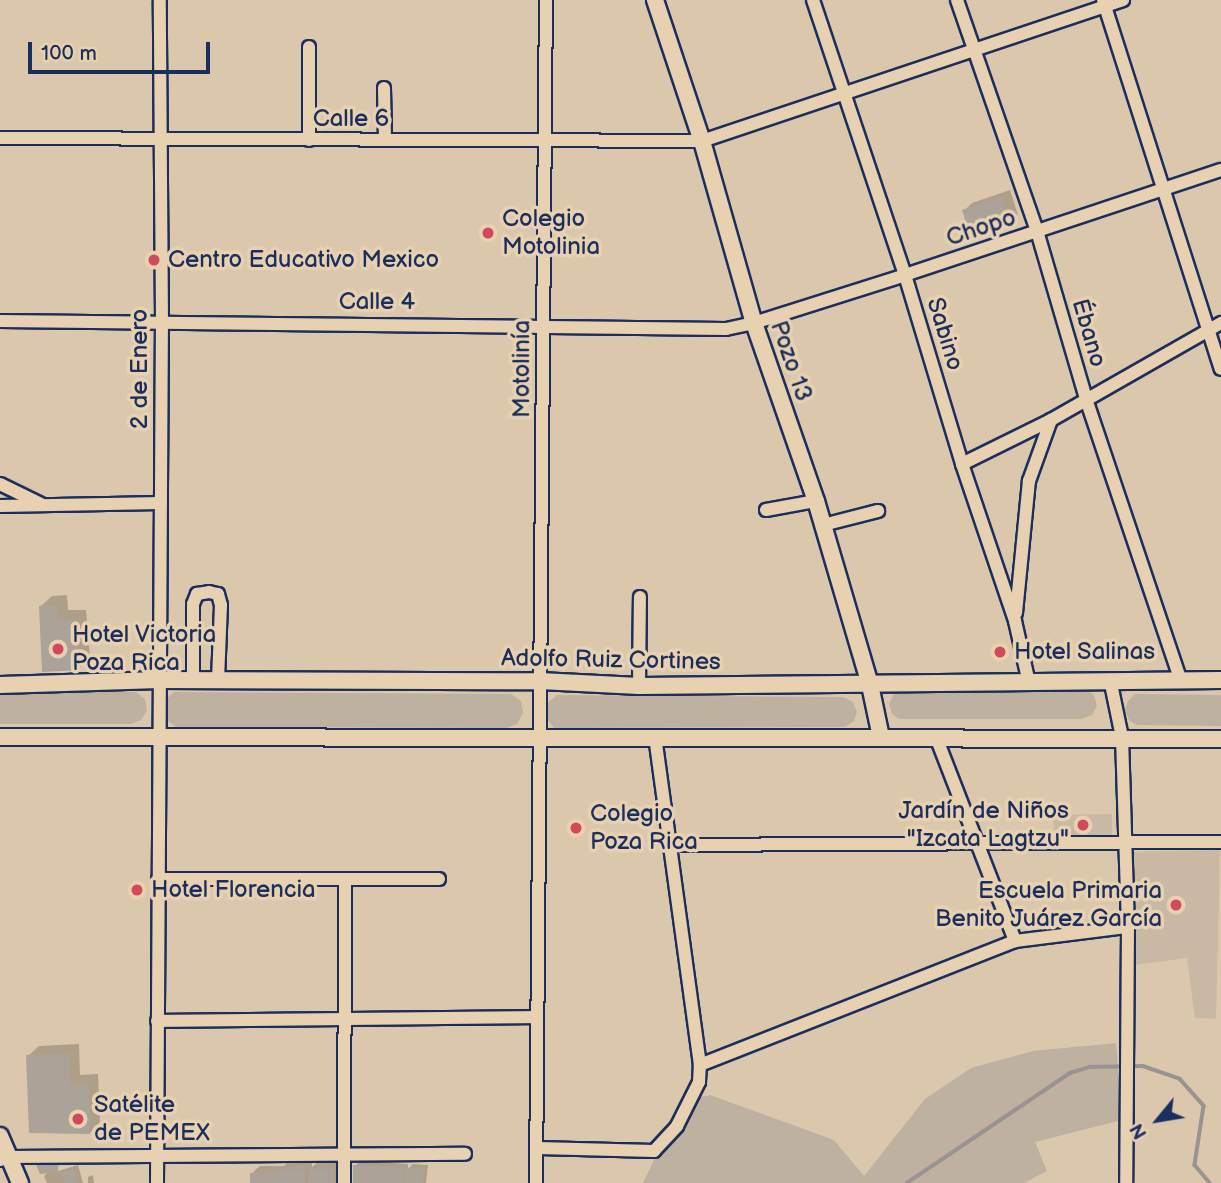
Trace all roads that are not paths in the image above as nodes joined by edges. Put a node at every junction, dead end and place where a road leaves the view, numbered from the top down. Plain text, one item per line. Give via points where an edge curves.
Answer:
1 (160, 0) edge
2 (545, 0) edge
3 (655, 0) edge
4 (813, 0) edge
5 (957, 0) edge
6 (1123, 0) edge
7 (1103, 3) edge
8 (309, 47) dead end
9 (974, 50) junction
10 (384, 88) dead end
11 (841, 93) junction
12 (159, 137) junction
13 (0, 138) edge
14 (542, 139) junction
15 (309, 140) junction
16 (385, 140) junction
17 (702, 141) junction
18 (1221, 170) edge
19 (1165, 189) junction
20 (1037, 232) junction
21 (905, 275) junction
22 (0, 321) edge
23 (162, 322) junction
24 (754, 323) junction
25 (1221, 323) edge
26 (543, 325) junction
27 (1209, 330) junction
28 (1221, 369) edge
29 (1086, 399) junction
30 (1051, 420) junction
31 (962, 464) junction
32 (0, 484) edge
33 (816, 501) junction
34 (161, 503) junction
35 (44, 505) junction
36 (0, 506) edge
37 (766, 510) dead end
38 (878, 510) dead end
39 (823, 525) junction
40 (640, 597) dead end
41 (1015, 621) junction
42 (1180, 678) junction
43 (160, 680) junction
44 (192, 680) junction
45 (218, 680) junction
46 (1221, 680) edge
47 (540, 681) junction
48 (1029, 683) junction
49 (870, 684) junction
50 (1111, 684) junction
51 (0, 685) edge
52 (639, 686) junction
53 (0, 737) edge
54 (158, 737) junction
55 (540, 737) junction
56 (881, 737) junction
57 (936, 737) junction
58 (1122, 737) junction
59 (654, 738) junction
60 (1221, 739) edge
61 (1124, 842) junction
62 (1221, 842) edge
63 (979, 843) junction
64 (670, 845) junction
65 (158, 879) junction
66 (439, 879) dead end
67 (345, 880) junction
68 (1128, 927) junction
69 (1016, 942) junction
70 (537, 1017) junction
71 (345, 1019) junction
72 (157, 1021) junction
73 (700, 1065) junction
74 (0, 1136) edge
75 (538, 1148) junction
76 (465, 1154) dead end
77 (344, 1155) junction
78 (157, 1156) junction
79 (4, 1159) edge
80 (20, 1183) edge
81 (157, 1183) edge
82 (344, 1183) edge
83 (536, 1183) edge
84 (1126, 1183) edge

1 - 12 street, 2 de Enero
2 - 14 street, Motolinía
3 - 17 main road, Pozo 13
4 - 11 street, Sabino
5 - 9 street, Ébano
6 - 7 street, Calle 6
7 - 9 street, Calle 6
7 - 19 street
8 - 15 street
9 - 11 street, Calle 6
9 - 20 street, Ébano
10 - 16 street
11 - 17 street, Calle 6
11 - 21 street, Sabino
12 - 13 street, Calle 6
12 - 15 street, Calle 6
12 - 23 street, 2 de Enero
14 - 16 street, Calle 6
14 - 17 street, Calle 6
14 - 26 street, Motolinía
15 - 16 street, Calle 6
17 - 24 main road, Pozo 13
18 - 19 street, Chopo
19 - 20 street, Chopo
19 - 27 street
20 - 21 street, Chopo
20 - 29 street, Ébano
21 - 24 street, Chopo
21 - 31 street, Sabino
22 - 23 street, Calle 4
23 - 26 street, Calle 4
23 - 34 street, 2 de Enero
24 - 26 street, Calle 4 via 726,329
24 - 33 main road, Pozo 13
25 - 27 street
26 - 47 street, Motolinía
27 - 28 street
27 - 29 street
29 - 30 street
29 - 42 street, Ébano
30 - 31 street
30 - 41 street via 1029,481
31 - 41 street, Sabino
32 - 35 street
33 - 37 street
33 - 39 main road, Pozo 13
34 - 35 street
34 - 43 street, 2 de Enero
35 - 36 street
38 - 39 street
39 - 49 main road, Pozo 13
40 - 52 street
41 - 48 street, Sabino
42 - 46 main road, Adolfo Ruiz Cortines
42 - 50 main road, Adolfo Ruiz Cortines
43 - 44 main road, Adolfo Ruiz Cortines
43 - 51 main road, Adolfo Ruiz Cortines
43 - 54 street, 2 de Enero
44 - 45 main road, Adolfo Ruiz Cortines
44 - 45 street via 193,604 197,594 209,592 218,594 221,605
45 - 47 main road, Adolfo Ruiz Cortines
47 - 52 main road, Adolfo Ruiz Cortines
47 - 55 street, Motolinía
48 - 49 main road, Adolfo Ruiz Cortines
48 - 50 main road, Adolfo Ruiz Cortines
49 - 52 main road, Adolfo Ruiz Cortines
49 - 56 main road, Pozo 13
50 - 58 street
53 - 54 main road
54 - 55 main road
54 - 65 street, 2 de Enero
55 - 59 main road
55 - 70 street, Motolinía
56 - 57 main road
56 - 59 main road
57 - 58 main road
57 - 63 street
58 - 60 main road
58 - 61 street
59 - 64 street
61 - 62 street
61 - 63 street
61 - 68 street
63 - 64 street
63 - 69 street
64 - 73 street
65 - 67 street
65 - 72 street, 2 de Enero
66 - 67 street
67 - 71 street
68 - 69 street
68 - 84 street
69 - 73 street
70 - 71 street
70 - 75 street, Motolinía
71 - 72 street
71 - 77 street
72 - 78 street, 2 de Enero
73 - 75 street via 699,1082 677,1126 654,1151
74 - 79 main road
75 - 83 street, Motolinía
76 - 77 street
77 - 78 street
77 - 82 street
78 - 79 street
78 - 81 street, 2 de Enero
79 - 80 main road

